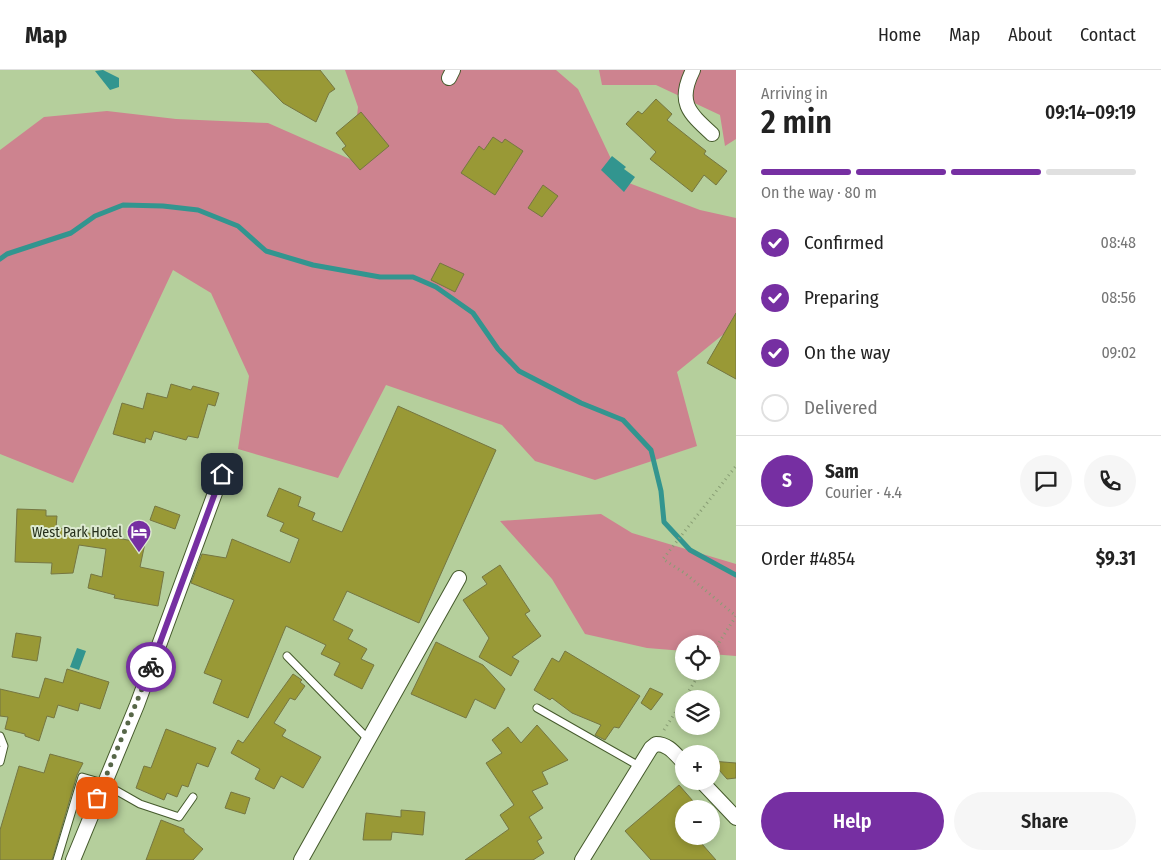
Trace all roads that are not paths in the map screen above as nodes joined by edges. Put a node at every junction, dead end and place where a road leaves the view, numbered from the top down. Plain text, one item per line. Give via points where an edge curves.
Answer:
1 (693, 70) edge
2 (712, 134) dead end
3 (222, 474) dead end
4 (459, 578) dead end
5 (287, 656) dead end
6 (537, 708) dead end
7 (0, 736) edge
8 (369, 740) junction
9 (675, 754) edge
10 (0, 762) edge
11 (639, 766) junction
12 (103, 783) junction
13 (710, 790) edge
14 (193, 797) dead end
15 (736, 818) edge
16 (57, 860) edge
17 (73, 860) edge
18 (301, 860) edge
19 (582, 860) edge

1 - 2 street via 684,96 686,105 689,113
3 - 12 street via 137,705
4 - 8 street
5 - 8 lane
6 - 11 lane
7 - 10 lane via 4,746
8 - 18 street
9 - 11 street via 669,748 656,744
11 - 19 street
12 - 14 lane via 140,804 179,817
12 - 16 lane via 80,777
12 - 17 street
13 - 15 street

